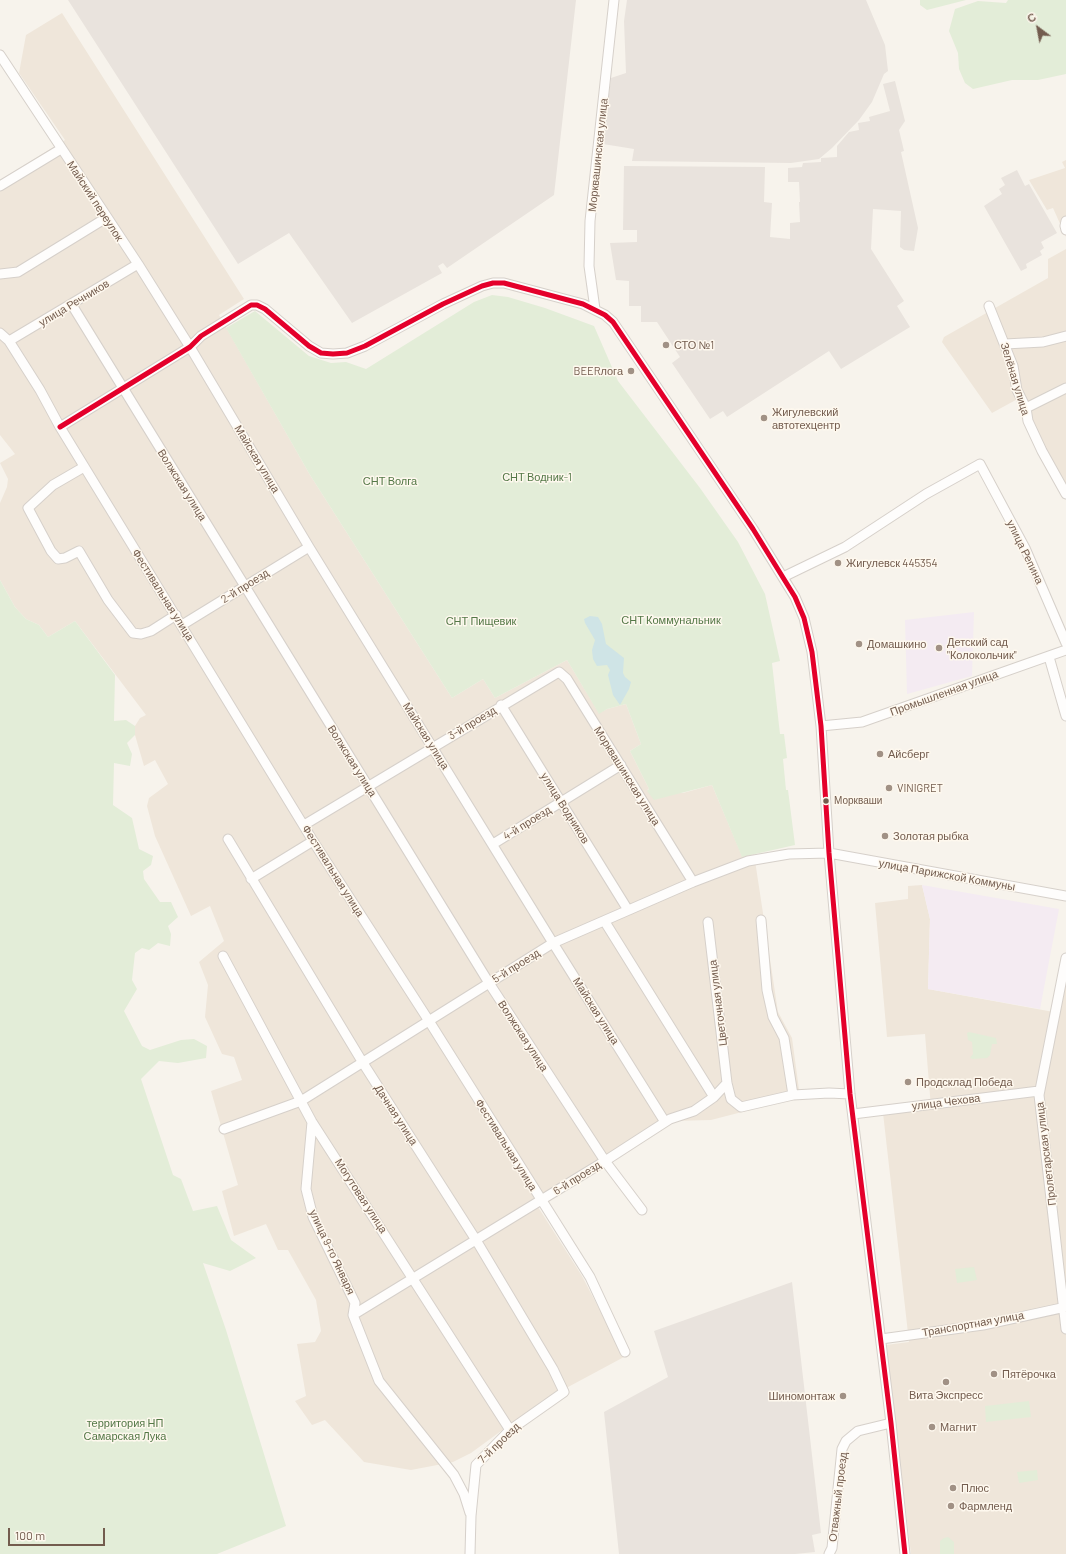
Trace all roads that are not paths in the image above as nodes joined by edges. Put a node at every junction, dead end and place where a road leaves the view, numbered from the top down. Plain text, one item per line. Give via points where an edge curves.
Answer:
1 (614, 0) edge
2 (0, 55) edge
3 (62, 149) junction
4 (0, 186) edge
5 (106, 218) junction
6 (1066, 221) edge
7 (1066, 230) edge
8 (138, 264) junction
9 (0, 274) edge
10 (72, 305) junction
11 (989, 306) dead end
12 (595, 309) junction
13 (0, 333) edge
14 (1066, 336) edge
15 (9, 341) junction
16 (1005, 344) junction
17 (190, 347) junction
18 (123, 388) junction
19 (1066, 388) edge
20 (1026, 408) junction
21 (60, 427) junction
22 (84, 467) junction
23 (1066, 494) edge
24 (309, 547) junction
25 (783, 577) junction
26 (244, 586) junction
27 (176, 615) junction
28 (182, 625) junction
29 (1066, 643) edge
30 (1066, 650) edge
31 (1049, 657) junction
32 (559, 672) joint
33 (501, 705) junction
34 (1066, 716) edge
35 (821, 726) junction
36 (432, 746) junction
37 (621, 765) junction
38 (368, 786) junction
39 (561, 802) junction
40 (304, 825) junction
41 (228, 839) dead end
42 (313, 841) junction
43 (493, 844) junction
44 (829, 853) junction
45 (251, 878) junction
46 (693, 882) junction
47 (1066, 896) edge
48 (628, 910) junction
49 (761, 920) dead end
50 (605, 922) junction
51 (708, 922) dead end
52 (553, 944) junction
53 (223, 956) dead end
54 (1066, 958) edge
55 (489, 983) junction
56 (429, 1021) junction
57 (362, 1063) junction
58 (727, 1084) junction
59 (1039, 1091) junction
60 (850, 1094) junction
61 (793, 1095) junction
62 (714, 1097) junction
63 (301, 1101) junction
64 (853, 1114) junction
65 (312, 1122) junction
66 (665, 1122) junction
67 (224, 1129) dead end
68 (605, 1161) junction
69 (540, 1201) junction
70 (642, 1210) dead end
71 (476, 1240) junction
72 (414, 1279) junction
73 (1064, 1308) edge
74 (354, 1315) junction
75 (1066, 1329) edge
76 (881, 1339) junction
77 (625, 1352) dead end
78 (564, 1392) joint
79 (891, 1423) junction
80 (510, 1430) junction
81 (471, 1516) junction
82 (470, 1554) edge
83 (829, 1554) edge
84 (905, 1554) edge

1 - 12 street, Морквашинская улица via 590,221 589,266
2 - 3 street, Майский переулок
3 - 4 street
3 - 5 street, Майский переулок
5 - 8 street, Майский переулок
5 - 9 street via 18,272
6 - 7 street
8 - 10 street, улица Речников
8 - 17 street, Майский переулок
10 - 15 street, улица Речников
10 - 18 street, Волжская улица
11 - 16 street, Зелёная улица
12 - 17 street via 504,283 493,283 443,304 365,346 347,353 333,354 321,353 309,346 265,309 251,305 201,336
12 - 25 street via 613,322
13 - 15 street, Фестивальная улица
14 - 16 street via 1043,342
15 - 21 street, Фестивальная улица
16 - 20 street, Зелёная улица via 1013,366 1017,390
17 - 18 street
17 - 24 street, Майская улица
18 - 21 street
18 - 26 street, Волжская улица
19 - 20 street
20 - 23 street, Зелёная улица via 1028,421
21 - 22 street, Фестивальная улица
22 - 27 street, Фестивальная улица
22 - 27 street via 53,485 28,508 52,550 58,559 79,551 108,600 133,633 141,634 151,630
24 - 26 street, 2-й проезд
24 - 36 street, Майская улица
25 - 29 street, улица Репина via 845,547 926,494 980,464 1025,548
25 - 35 street via 804,618 812,652
26 - 28 street, 2-й проезд
26 - 38 street, Волжская улица
27 - 28 street, Фестивальная улица
28 - 40 street, Фестивальная улица
30 - 31 street, Промышленная улица
31 - 34 street
31 - 35 street, Промышленная улица via 862,722
32 - 33 street, 3-й проезд
32 - 37 street, Морквашинская улица via 568,679
33 - 36 street, 3-й проезд
33 - 39 street, улица Водников
35 - 44 street
36 - 38 street, 3-й проезд
36 - 43 street, Майская улица
37 - 39 street, 4-й проезд
37 - 46 street, Морквашинская улица
38 - 40 street, 3-й проезд
38 - 55 street, Волжская улица
39 - 43 street, 4-й проезд
39 - 48 street, улица Водников
40 - 42 street, Фестивальная улица
41 - 45 street, Дачная улица
42 - 45 street
42 - 56 street, Фестивальная улица
43 - 52 street, Майская улица
44 - 46 street, 5-й проезд via 789,854 748,861
44 - 47 street, улица Парижской Коммуны
44 - 60 street
45 - 57 street, Дачная улица
46 - 48 street, 5-й проезд
48 - 50 street, 5-й проезд
49 - 61 street via 767,990 773,1017 784,1038
50 - 52 street, 5-й проезд
50 - 62 street
51 - 58 street, Цветочная улица
52 - 55 street, 5-й проезд
52 - 66 street, Майская улица
53 - 63 street, Могутовая улица
54 - 59 street, Пролетарская улица
55 - 56 street, 5-й проезд
55 - 68 street, Волжская улица
56 - 57 street, 5-й проезд
56 - 69 street, Фестивальная улица
57 - 63 street, 5-й проезд
57 - 71 street, Дачная улица
58 - 61 street via 731,1099 741,1107
58 - 62 street, 6-й проезд
59 - 64 street, улица Чехова
59 - 73 street, Пролетарская улица
60 - 61 street
60 - 64 street
62 - 66 street, 6-й проезд via 694,1111
63 - 65 street, Могутовая улица
63 - 67 street, 5-й проезд
64 - 76 street
65 - 72 street, Могутовая улица
65 - 74 street, улица 9-го Января via 306,1189 313,1217 355,1303
66 - 68 street, 6-й проезд
68 - 69 street, 6-й проезд
68 - 70 street, Волжская улица
69 - 71 street, 6-й проезд
69 - 77 street, Фестивальная улица via 590,1277
71 - 72 street, 6-й проезд
71 - 78 street, Дачная улица via 553,1369
72 - 74 street, 6-й проезд
72 - 80 street, Могутовая улица
73 - 75 street, Пролетарская улица
73 - 76 street, Транспортная улица via 984,1324
74 - 81 street, улица 9-го Января via 379,1380 454,1475
76 - 79 street
78 - 80 street, 7-й проезд
79 - 83 street, Отважный проезд via 858,1431 846,1441 842,1449 832,1548
79 - 84 street
80 - 81 street, 7-й проезд via 476,1465
81 - 82 street, 7-й проезд

